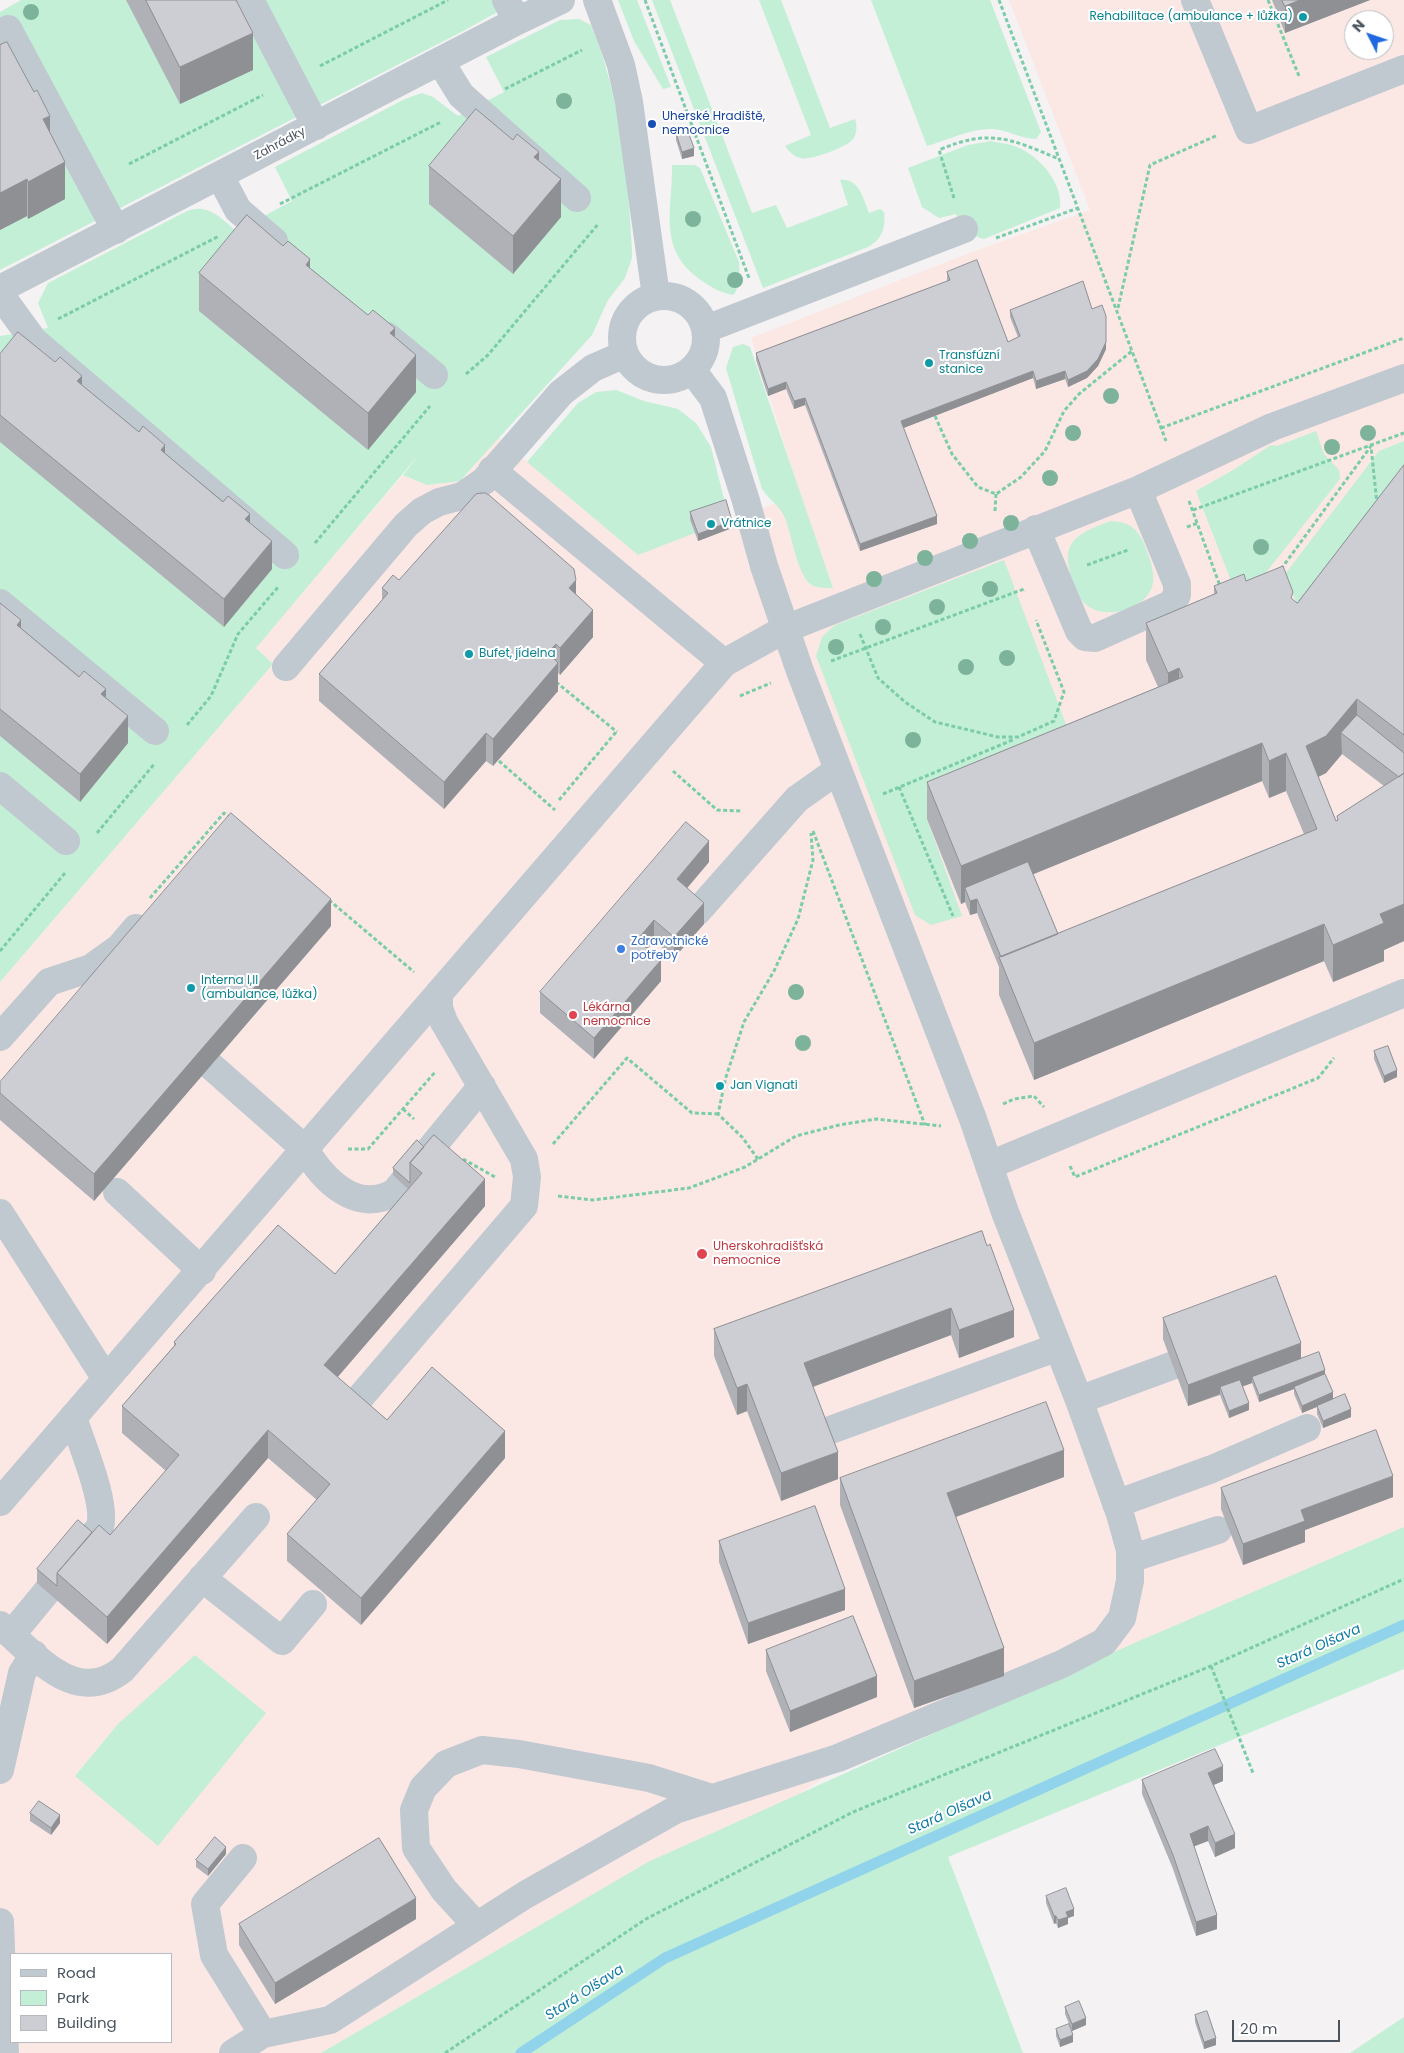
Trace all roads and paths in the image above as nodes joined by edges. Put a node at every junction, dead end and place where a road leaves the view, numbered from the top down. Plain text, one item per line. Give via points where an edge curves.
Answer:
1 (250, 0) edge
2 (561, 0) edge
3 (597, 0) edge
4 (645, 0) edge
5 (999, 0) edge
6 (1195, 0) edge
7 (1268, 0) edge
8 (512, 10) edge
9 (8, 29) dead end
10 (584, 49) dead end
11 (440, 61) junction
12 (1404, 69) edge
13 (472, 106) junction
14 (1312, 106) junction
15 (1246, 123) junction
16 (316, 126) junction
17 (1060, 159) junction
18 (220, 176) junction
19 (577, 198) dead end
20 (1078, 208) junction
21 (249, 220) junction
22 (964, 229) junction
23 (116, 230) junction
24 (292, 257) edge
25 (0, 290) edge
26 (656, 296) junction
27 (758, 309) junction
28 (1117, 310) junction
29 (367, 319) edge
30 (706, 329) junction
31 (28, 335) junction
32 (1404, 338) edge
33 (1132, 351) junction
34 (625, 354) junction
35 (692, 370) junction
36 (434, 375) dead end
37 (1404, 378) edge
38 (430, 405) dead end
39 (935, 416) edge
40 (1161, 428) junction
41 (1404, 433) edge
42 (1370, 446) junction
43 (492, 470) junction
44 (1178, 473) junction
45 (1138, 490) junction
46 (1193, 510) junction
47 (1377, 510) edge
48 (1198, 523) junction
49 (1036, 529) junction
50 (1158, 538) junction
51 (1004, 542) junction
52 (311, 547) dead end
53 (285, 554) dead end
54 (1278, 573) edge
55 (1056, 577) junction
56 (280, 584) dead end
57 (1024, 589) junction
58 (1222, 592) edge
59 (1028, 598) dead end
60 (850, 603) junction
61 (0, 604) edge
62 (1034, 615) dead end
63 (785, 629) junction
64 (865, 649) junction
65 (724, 663) junction
66 (286, 666) dead end
67 (800, 671) junction
68 (552, 679) edge
69 (168, 732) joint
70 (616, 732) junction
71 (1018, 737) junction
72 (645, 756) junction
73 (499, 761) edge
74 (156, 762) dead end
75 (838, 770) junction
76 (673, 771) dead end
77 (0, 786) edge
78 (899, 787) junction
79 (852, 807) junction
80 (553, 808) junction
81 (785, 812) junction
82 (546, 815) dead end
83 (232, 819) edge
84 (580, 832) junction
85 (94, 838) dead end
86 (66, 841) dead end
87 (68, 868) dead end
88 (322, 895) edge
89 (149, 906) joint
90 (698, 912) edge
91 (953, 916) dead end
92 (0, 951) edge
93 (419, 964) dead end
94 (413, 971) junction
95 (407, 979) dead end
96 (439, 993) junction
97 (1404, 993) edge
98 (0, 1037) edge
99 (211, 1066) edge
100 (482, 1086) junction
101 (718, 1114) junction
102 (925, 1125) dead end
103 (306, 1149) junction
104 (524, 1159) junction
105 (758, 1159) dead end
106 (990, 1165) junction
107 (118, 1192) dead end
108 (0, 1213) edge
109 (202, 1271) junction
110 (1058, 1347) junction
111 (1174, 1366) edge
112 (106, 1380) junction
113 (1079, 1400) junction
114 (352, 1407) edge
115 (73, 1417) junction
116 (1307, 1428) dead end
117 (825, 1432) edge
118 (0, 1502) edge
119 (1116, 1504) junction
120 (256, 1517) dead end
121 (1218, 1530) dead end
122 (1130, 1559) junction
123 (202, 1578) junction
124 (1404, 1579) edge
125 (313, 1604) dead end
126 (6, 1630) edge
127 (34, 1654) junction
128 (1211, 1666) junction
129 (0, 1770) edge
130 (1254, 1773) dead end
131 (712, 1798) junction
132 (242, 1858) dead end
133 (0, 1922) edge
134 (477, 1926) junction
135 (263, 2034) junction
136 (5, 2053) edge
137 (233, 2053) edge
138 (445, 2053) edge

1 - 16 street
2 - 8 street, Zahrádky
3 - 26 street via 621,65 629,102
4 - 27 path
5 - 17 path
6 - 15 street
7 - 14 path
8 - 11 street, Zahrádky
9 - 23 street
10 - 13 path
11 - 13 street via 453,85
11 - 16 street, Zahrádky
12 - 14 street
13 - 19 street
13 - 21 path
14 - 15 street via 1248,130
15 - 28 path via 1150,164
16 - 18 street, Zahrádky
17 - 20 path
17 - 22 path via 1001,138 976,137 939,150
18 - 21 street via 238,210
18 - 23 street, Zahrádky
20 - 22 path via 970,247
20 - 28 path
21 - 24 street
21 - 31 path
22 - 27 street
23 - 25 street, Zahrádky
25 - 31 street
26 - 30 street via 670,296 688,303 701,317
26 - 34 street via 638,304 629,314 622,334
27 - 30 street
28 - 33 path
29 - 36 street
30 - 35 street via 704,351
31 - 53 street
32 - 40 path
33 - 39 path via 1079,394 1064,411 1045,451 1022,477 996,494 978,487 952,454
33 - 40 path
34 - 35 street via 636,369 652,378 670,380
34 - 43 street via 594,368 572,383
35 - 63 street via 713,398
37 - 44 street via 1272,427
38 - 52 path
40 - 44 path
41 - 42 path
42 - 46 path
42 - 47 path
42 - 54 path
43 - 65 street
43 - 66 street via 484,482 462,496 422,511 406,525
44 - 45 street
44 - 46 path
45 - 49 street
45 - 50 street
46 - 48 path
48 - 50 path
48 - 58 path
49 - 51 street
49 - 55 street
50 - 55 path
50 - 55 street via 1177,584 1176,600 1095,638 1085,637 1078,631
51 - 57 path
51 - 60 street
55 - 57 path
56 - 69 path via 238,634 211,696
57 - 59 path
57 - 64 path
60 - 63 street
60 - 64 path
61 - 69 street
62 - 71 path via 1064,692 1054,721
63 - 65 street
63 - 67 street
64 - 67 path
64 - 71 path via 878,678 905,702 936,722 998,738
65 - 72 street
67 - 75 street
68 - 70 path
70 - 72 path
70 - 80 path
71 - 78 path
72 - 84 street
73 - 80 path
74 - 85 path
75 - 79 street
75 - 81 street via 796,798
76 - 81 path via 717,810
77 - 86 street
78 - 79 path
78 - 91 path
79 - 106 street
80 - 82 path
80 - 84 path
81 - 90 street
83 - 89 path via 224,813
84 - 96 street
87 - 92 path
88 - 94 path
89 - 98 street via 119,948 91,968 49,982
93 - 94 path
94 - 95 path
94 - 96 path
96 - 100 street via 439,1008 444,1022
96 - 103 street
97 - 106 street
99 - 103 street
100 - 103 street via 395,1192 388,1196 365,1200 351,1197 318,1168
100 - 104 street
101 - 102 path via 744,1022 774,971 798,919 813,860 811,823
101 - 104 path via 692,1112 627,1058 550,1147
101 - 105 path via 742,1136
103 - 109 street
104 - 114 street via 527,1177 524,1206
106 - 110 street
107 - 109 street
108 - 112 street
109 - 112 street
110 - 113 street
110 - 117 street
111 - 113 street
112 - 115 street
113 - 119 street
115 - 118 street
115 - 126 street via 102,1512 100,1528
116 - 119 street via 1212,1469
119 - 122 street via 1126,1533
120 - 123 street
121 - 122 street
122 - 131 street via 1130,1581 1122,1618 1104,1642 1091,1650 838,1758
123 - 125 street via 282,1641
123 - 127 street via 111,1679 79,1683 62,1677
124 - 128 path
126 - 127 street
127 - 129 street via 22,1673
128 - 130 path
128 - 138 path via 853,1812 646,1919
131 - 134 street via 675,1810
131 - 134 street via 649,1778 520,1754 482,1750 446,1764 423,1788 414,1810 416,1848 444,1890
132 - 135 street via 204,1904 214,1955
133 - 136 street
134 - 135 street via 330,2020
135 - 137 street

